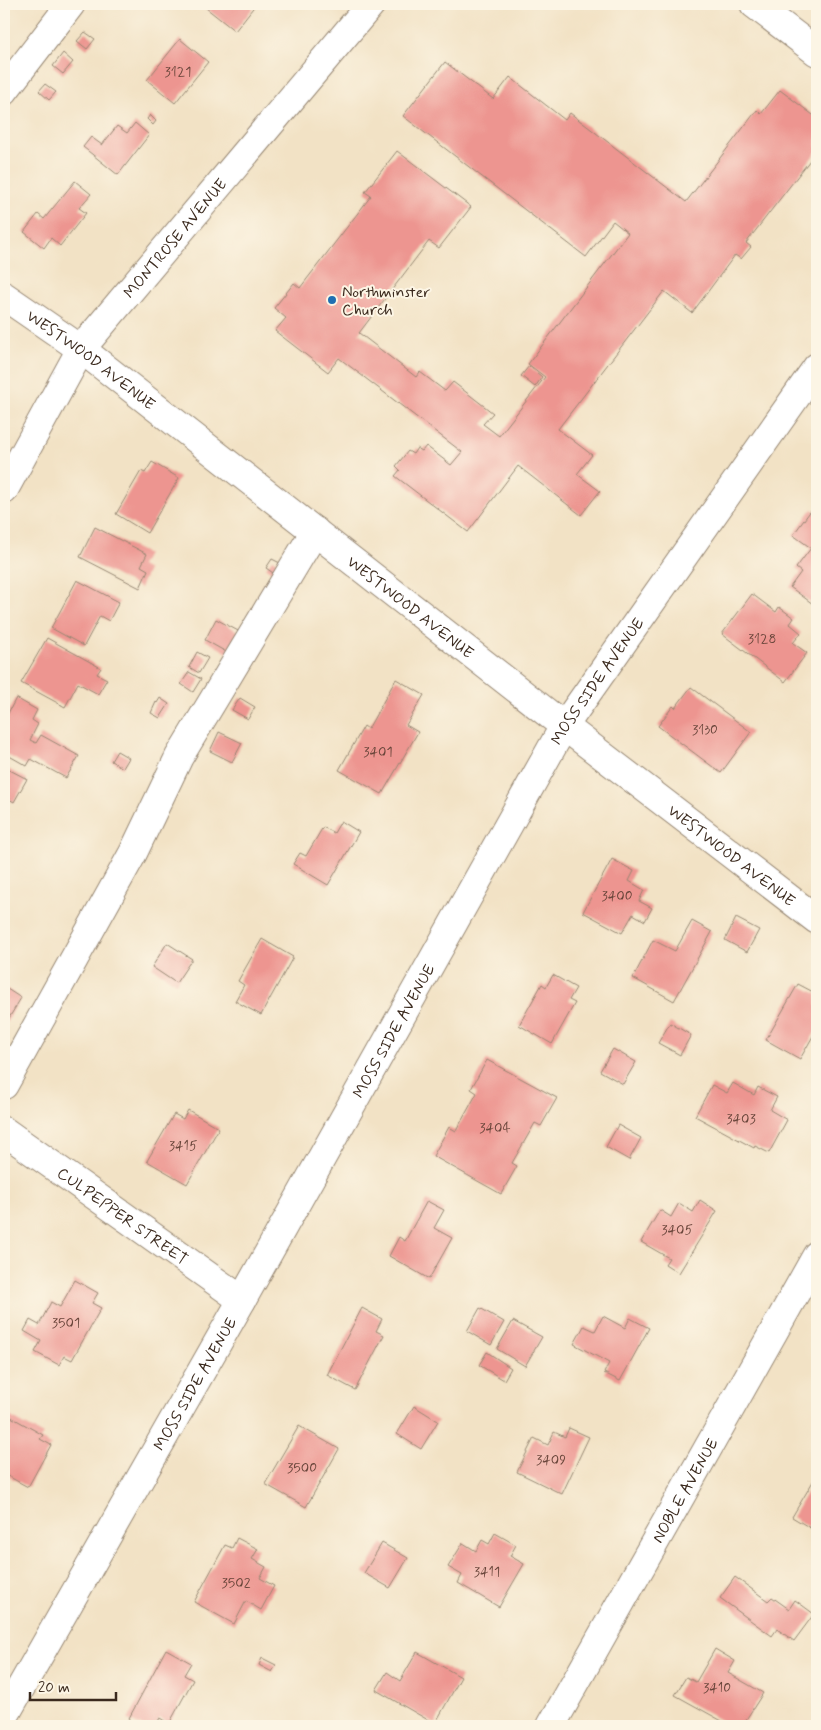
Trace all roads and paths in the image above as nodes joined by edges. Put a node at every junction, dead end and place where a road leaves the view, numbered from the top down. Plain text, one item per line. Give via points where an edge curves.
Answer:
1 (71, 4) edge
2 (371, 4) edge
3 (754, 4) edge
4 (817, 52) edge
5 (4, 91) edge
6 (4, 296) edge
7 (81, 349) junction
8 (817, 368) edge
9 (4, 490) edge
10 (314, 531) junction
11 (564, 726) junction
12 (817, 920) edge
13 (4, 1085) edge
14 (4, 1131) edge
15 (817, 1255) edge
16 (242, 1300) junction
17 (4, 1717) edge
18 (552, 1726) edge

1 - 5 street
2 - 7 street, MONTROSE AVENUE
3 - 4 street
6 - 7 street, WESTWOOD AVENUE
7 - 9 street, MONTROSE AVENUE
7 - 10 street, WESTWOOD AVENUE
8 - 11 street, MOSS SIDE AVENUE
10 - 11 street, WESTWOOD AVENUE
10 - 13 street via 179,757 133,852
11 - 12 street, WESTWOOD AVENUE
11 - 16 street, MOSS SIDE AVENUE
14 - 16 street, CULPEPPER STREET
15 - 18 street, NOBLE AVENUE
16 - 17 street, MOSS SIDE AVENUE

